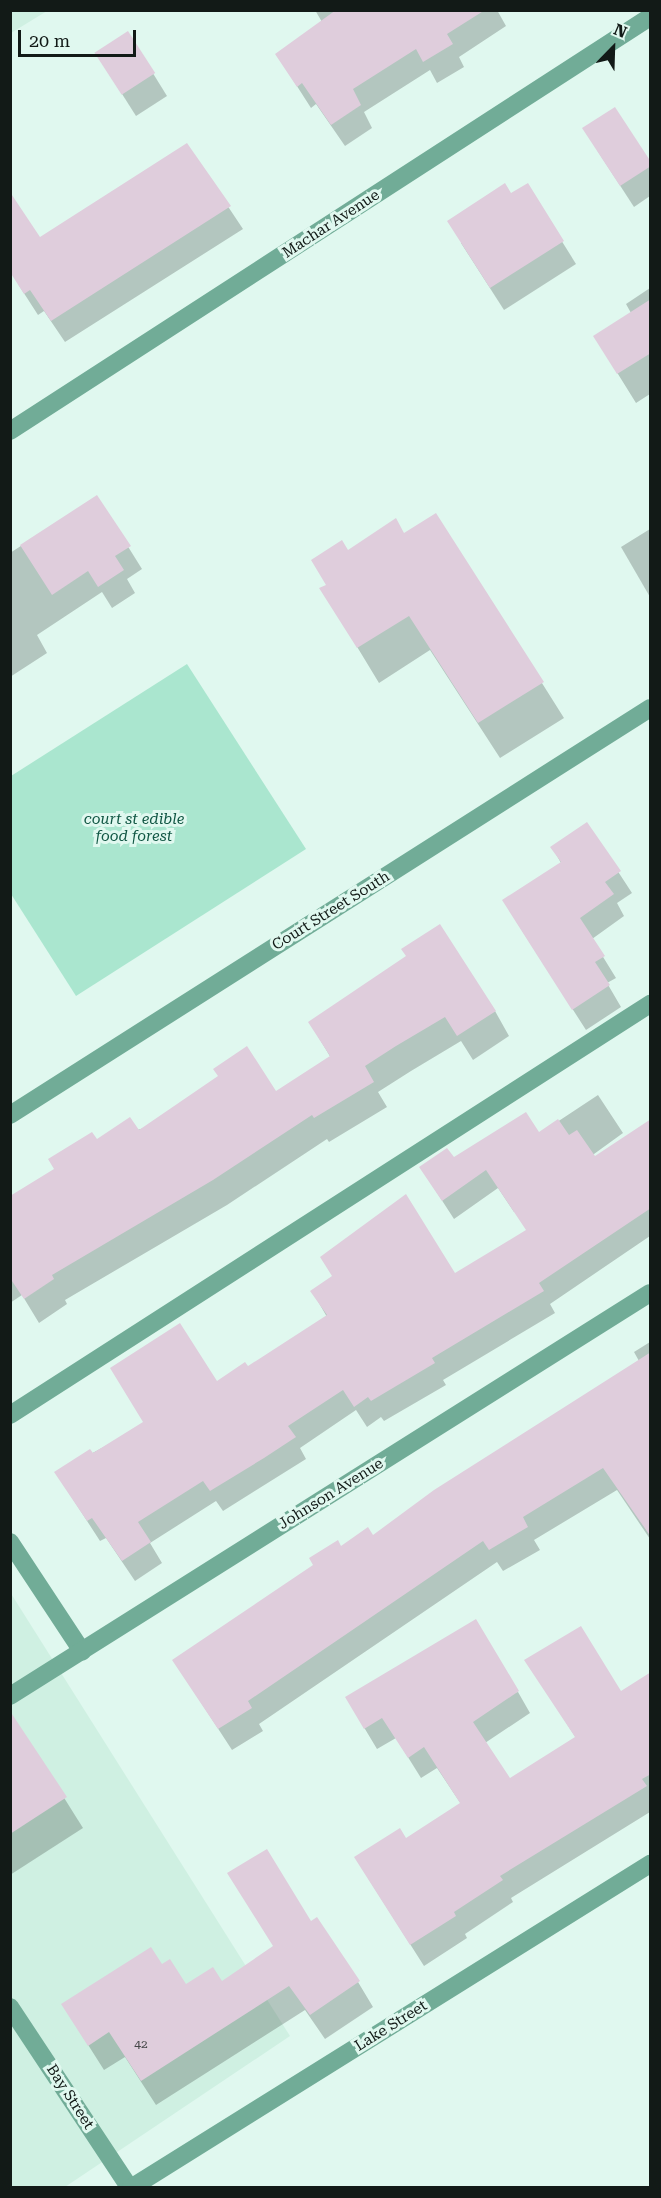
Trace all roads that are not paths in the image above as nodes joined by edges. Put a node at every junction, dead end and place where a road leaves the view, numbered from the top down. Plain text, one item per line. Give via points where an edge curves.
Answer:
1 (651, 17) edge
2 (10, 431) edge
3 (647, 717) edge
4 (651, 1004) edge
5 (10, 1115) edge
6 (651, 1293) edge
7 (10, 1415) edge
8 (10, 1542) edge
9 (82, 1651) junction
10 (10, 1696) edge
11 (651, 1864) edge
12 (10, 2007) edge
13 (131, 2187) edge

1 - 2 street, Machar Avenue
3 - 5 street, Court Street South
4 - 7 street
6 - 9 street, Johnson Avenue
8 - 9 street
9 - 10 street, Johnson Avenue
11 - 13 street, Lake Street
12 - 13 street, Bay Street

